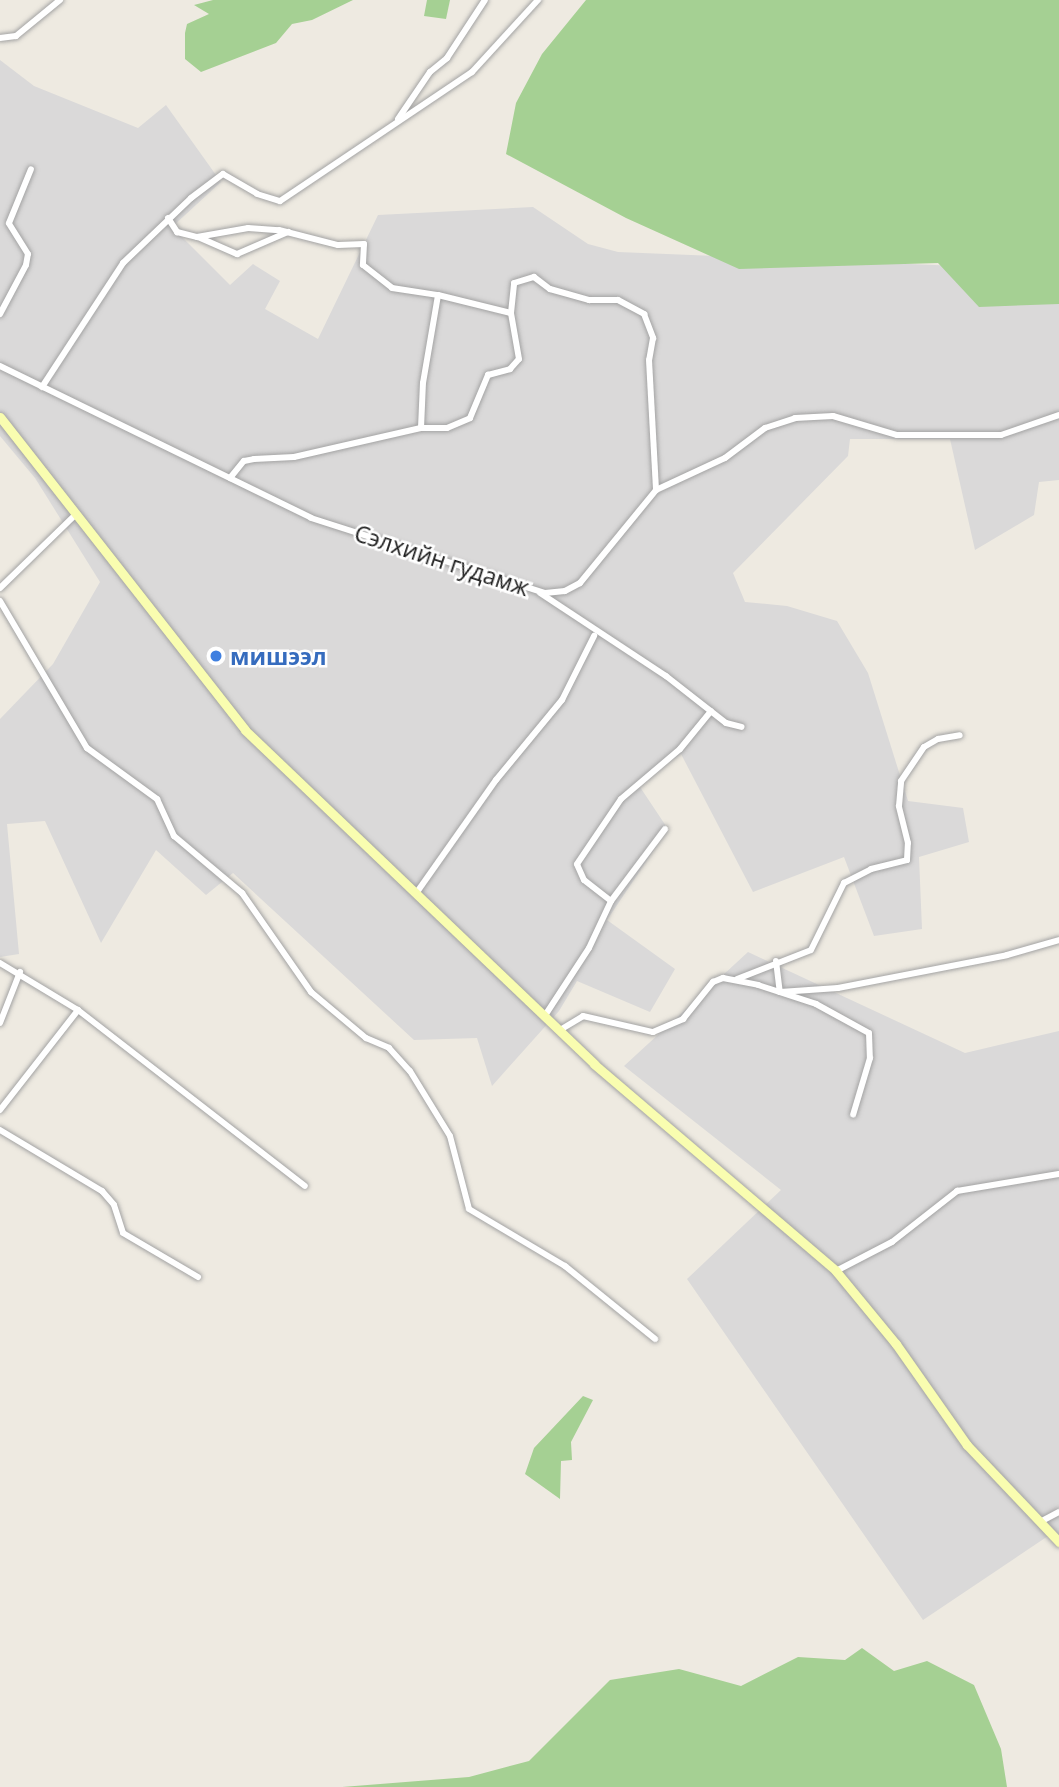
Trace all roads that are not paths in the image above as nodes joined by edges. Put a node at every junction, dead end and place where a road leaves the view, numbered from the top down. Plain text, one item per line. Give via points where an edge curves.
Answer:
1 (60, 0) edge
2 (538, 0) edge
3 (483, 2) edge
4 (0, 38) edge
5 (394, 124) junction
6 (32, 169) dead end
7 (168, 218) junction
8 (288, 232) junction
9 (197, 237) junction
10 (438, 295) junction
11 (511, 313) junction
12 (0, 314) edge
13 (0, 366) edge
14 (42, 387) junction
15 (1059, 415) edge
16 (0, 417) edge
17 (421, 428) junction
18 (230, 478) junction
19 (656, 490) junction
20 (76, 514) junction
21 (19, 573) junction
22 (0, 588) edge
23 (536, 590) junction
24 (0, 602) edge
25 (594, 636) dead end
26 (711, 711) junction
27 (742, 727) dead end
28 (960, 735) dead end
29 (665, 829) dead end
30 (417, 892) junction
31 (611, 901) junction
32 (1059, 940) edge
33 (776, 961) junction
34 (0, 963) edge
35 (20, 972) junction
36 (736, 980) junction
37 (780, 992) junction
38 (78, 1010) junction
39 (544, 1017) junction
40 (0, 1023) edge
41 (560, 1030) junction
42 (0, 1110) edge
43 (853, 1115) dead end
44 (0, 1130) edge
45 (1059, 1174) edge
46 (305, 1186) dead end
47 (836, 1271) junction
48 (198, 1277) dead end
49 (655, 1339) dead end
50 (1059, 1511) edge
51 (1040, 1522) junction
52 (1059, 1542) edge

1 - 4 street via 16,36
2 - 5 street via 472,72
3 - 5 street
5 - 7 street via 280,201 257,194 223,174
6 - 12 street via 9,223 28,254 26,265
7 - 9 street via 177,232
7 - 14 street via 123,263
8 - 9 street via 248,228
8 - 9 street via 237,254
8 - 10 street via 338,245 364,244 363,265 392,288
10 - 11 street
10 - 17 street
11 - 17 street via 516,365 488,375 470,418 447,428
11 - 19 street via 514,284 534,277 550,289 589,300 618,300 644,314 653,338 649,360
13 - 14 street, Сэлхийн гудамж
14 - 18 street, Сэлхийн гудамж
15 - 19 street, Сэлхийн гудамж via 1001,435 897,435 833,416 795,418 765,428 725,458
16 - 20 main road
17 - 18 street via 294,457 244,461
18 - 23 street, Сэлхийн гудамж via 311,518
19 - 23 street, Сэлхийн гудамж via 580,583 565,591
20 - 21 street
20 - 30 main road via 245,730
21 - 22 street
21 - 24 street
23 - 26 street
24 - 49 street via 87,748 157,799 174,836 242,893 311,992 366,1038 389,1048 411,1070 450,1136 469,1209 565,1266
25 - 30 street via 562,700 496,780
26 - 27 street
26 - 31 street via 686,744 621,799 577,864 576,872
28 - 33 street via 938,738 923,747 901,781 899,806 907,860 872,869 844,883 811,950
29 - 31 street
30 - 39 main road
31 - 39 street via 589,948
32 - 37 street via 838,988
33 - 36 street
33 - 37 street
34 - 35 street
35 - 38 street
35 - 40 street
36 - 37 street
36 - 41 street via 723,978 705,987 683,1019 668,1029 628,1030 583,1016
37 - 43 street via 840,1014 869,1034 870,1058
38 - 42 street
38 - 46 street
39 - 41 main road
41 - 47 main road
44 - 48 street via 102,1191 114,1205 123,1233
45 - 47 street via 957,1191 892,1242
47 - 51 main road via 896,1344 967,1444
50 - 51 street
51 - 52 main road

